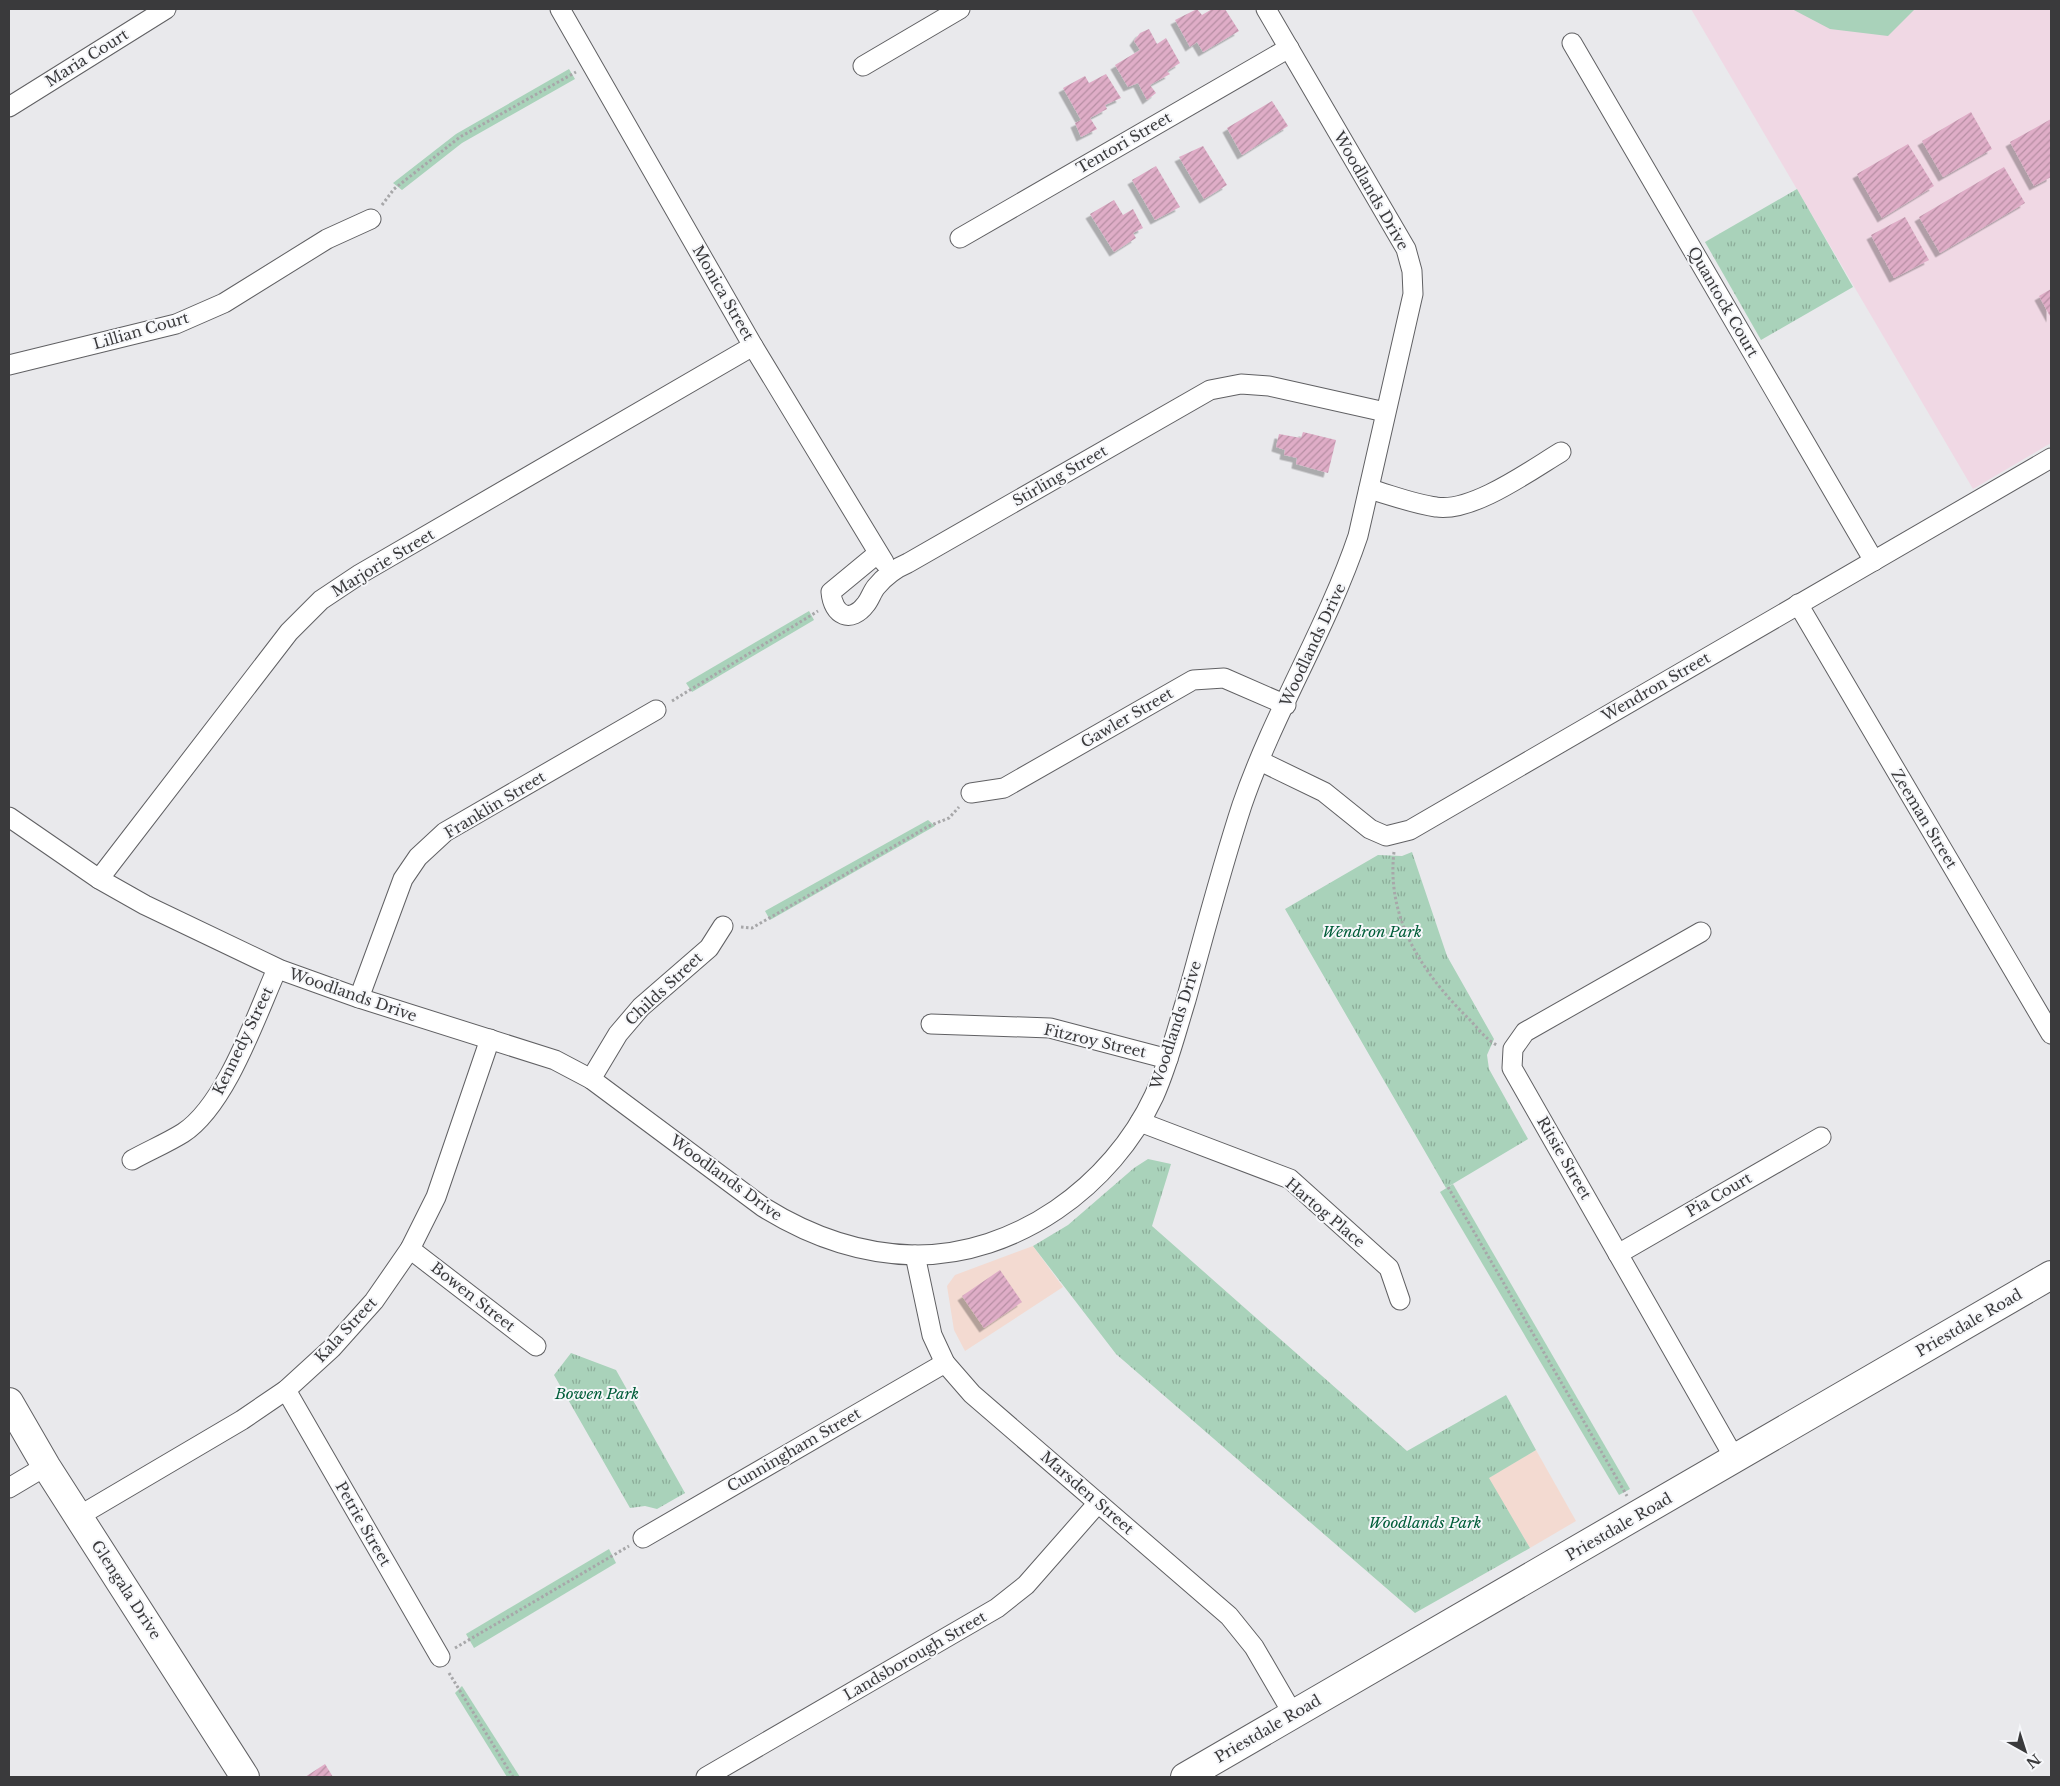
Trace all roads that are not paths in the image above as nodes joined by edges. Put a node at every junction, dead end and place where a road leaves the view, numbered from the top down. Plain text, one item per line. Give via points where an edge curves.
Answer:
1 (166, 9) edge
2 (560, 9) edge
3 (960, 9) edge
4 (1266, 9) edge
5 (1572, 43) dead end
6 (1289, 48) junction
7 (863, 66) dead end
8 (9, 107) edge
9 (371, 219) road end
10 (960, 238) dead end
11 (753, 346) junction
12 (9, 365) edge
13 (1384, 412) junction
14 (1561, 452) dead end
15 (2051, 458) edge
16 (1369, 489) junction
17 (877, 554) junction
18 (1874, 561) junction
19 (896, 568) junction
20 (1798, 604) junction
21 (1286, 705) junction
22 (656, 710) road end
23 (1260, 761) junction
24 (971, 793) road end
25 (9, 817) edge
26 (99, 879) junction
27 (723, 926) road end
28 (1701, 932) dead end
29 (277, 968) junction
30 (359, 998) junction
31 (931, 1024) dead end
32 (2051, 1034) edge
33 (490, 1039) junction
34 (1168, 1059) junction
35 (591, 1079) junction
36 (1140, 1122) junction
37 (1821, 1137) dead end
38 (132, 1160) dead end
39 (410, 1248) junction
40 (1618, 1254) junction
41 (915, 1255) junction
42 (2051, 1275) edge
43 (1400, 1300) dead end
44 (536, 1346) dead end
45 (945, 1363) junction
46 (286, 1390) junction
47 (9, 1402) edge
48 (1735, 1459) junction
49 (46, 1466) junction
50 (9, 1488) edge
51 (1098, 1503) junction
52 (79, 1516) junction
53 (644, 1538) road end
54 (440, 1657) road end
55 (1293, 1714) junction
56 (245, 1777) edge
57 (706, 1777) edge
58 (1185, 1777) edge

1 - 8 street, Maria Court
2 - 11 street, Monica Street
3 - 7 street
4 - 6 street, Woodlands Drive
5 - 18 street, Quantock Court
6 - 10 street, Tentori Street
6 - 13 street, Woodlands Drive via 1406,249 1412,271 1413,294
9 - 12 street, Lillian Court via 327,239 224,303 176,324
11 - 17 street, Monica Street
11 - 26 street, Marjorie Street via 360,574 321,600 289,632
13 - 16 street, Woodlands Drive
13 - 19 street, Stirling Street via 1269,386 1241,384 1210,390
14 - 16 street via 1489,495 1464,504 1438,508
15 - 18 street, Wendron Street
16 - 21 street, Woodlands Drive via 1346,572
17 - 19 street, Monica Street via 885,564
17 - 19 street, Stirling Street via 831,592 838,612 846,616 856,614 876,587
18 - 20 street, Wendron Street
20 - 23 street, Wendron Street via 1410,830 1396,835 1386,836 1370,829 1324,792
20 - 32 street, Zeeman Street
21 - 23 street, Woodlands Drive
21 - 24 street, Gawler Street via 1224,678 1193,680 1004,788
22 - 30 street, Franklin Street via 445,832 418,857 403,879
23 - 34 street, Woodlands Drive via 1242,806
25 - 26 street, Woodlands Drive
26 - 29 street, Woodlands Drive via 145,905
27 - 35 street, Childs Street via 709,948 641,1007 618,1034
28 - 40 street, Ritsie Street via 1525,1032 1513,1052 1512,1068
29 - 30 street, Woodlands Drive
29 - 38 street, Kennedy Street via 224,1086 208,1111 184,1132
30 - 33 street, Woodlands Drive
31 - 34 street, Fitzroy Street via 1050,1028
33 - 35 street, Woodlands Drive via 555,1060
33 - 39 street, Kala Street via 436,1197
34 - 36 street, Woodlands Drive via 1154,1097
35 - 41 street, Woodlands Drive via 763,1208 788,1222 867,1250
36 - 41 street, Woodlands Drive via 1086,1188 1054,1212 1011,1235 969,1249
36 - 43 street, Hartog Place via 1290,1179 1389,1268
37 - 40 street, Pia Court
39 - 44 street, Bowen Street
39 - 46 street, Kala Street via 374,1301 332,1348
40 - 48 street, Ritsie Street
41 - 45 street, Marsden Street via 932,1335
42 - 48 street, Priestdale Road
45 - 51 street, Marsden Street via 972,1394
45 - 53 street, Cunningham Street
46 - 52 street, Kala Street via 242,1420
46 - 54 street, Petrie Street
47 - 49 street, Glengala Drive
48 - 55 street, Priestdale Road
49 - 50 street
49 - 52 street, Glengala Drive
51 - 55 street, Marsden Street via 1229,1616 1254,1647
51 - 57 street, Landsborough Street via 1026,1585 997,1608
52 - 56 street, Glengala Drive
55 - 58 street, Priestdale Road

